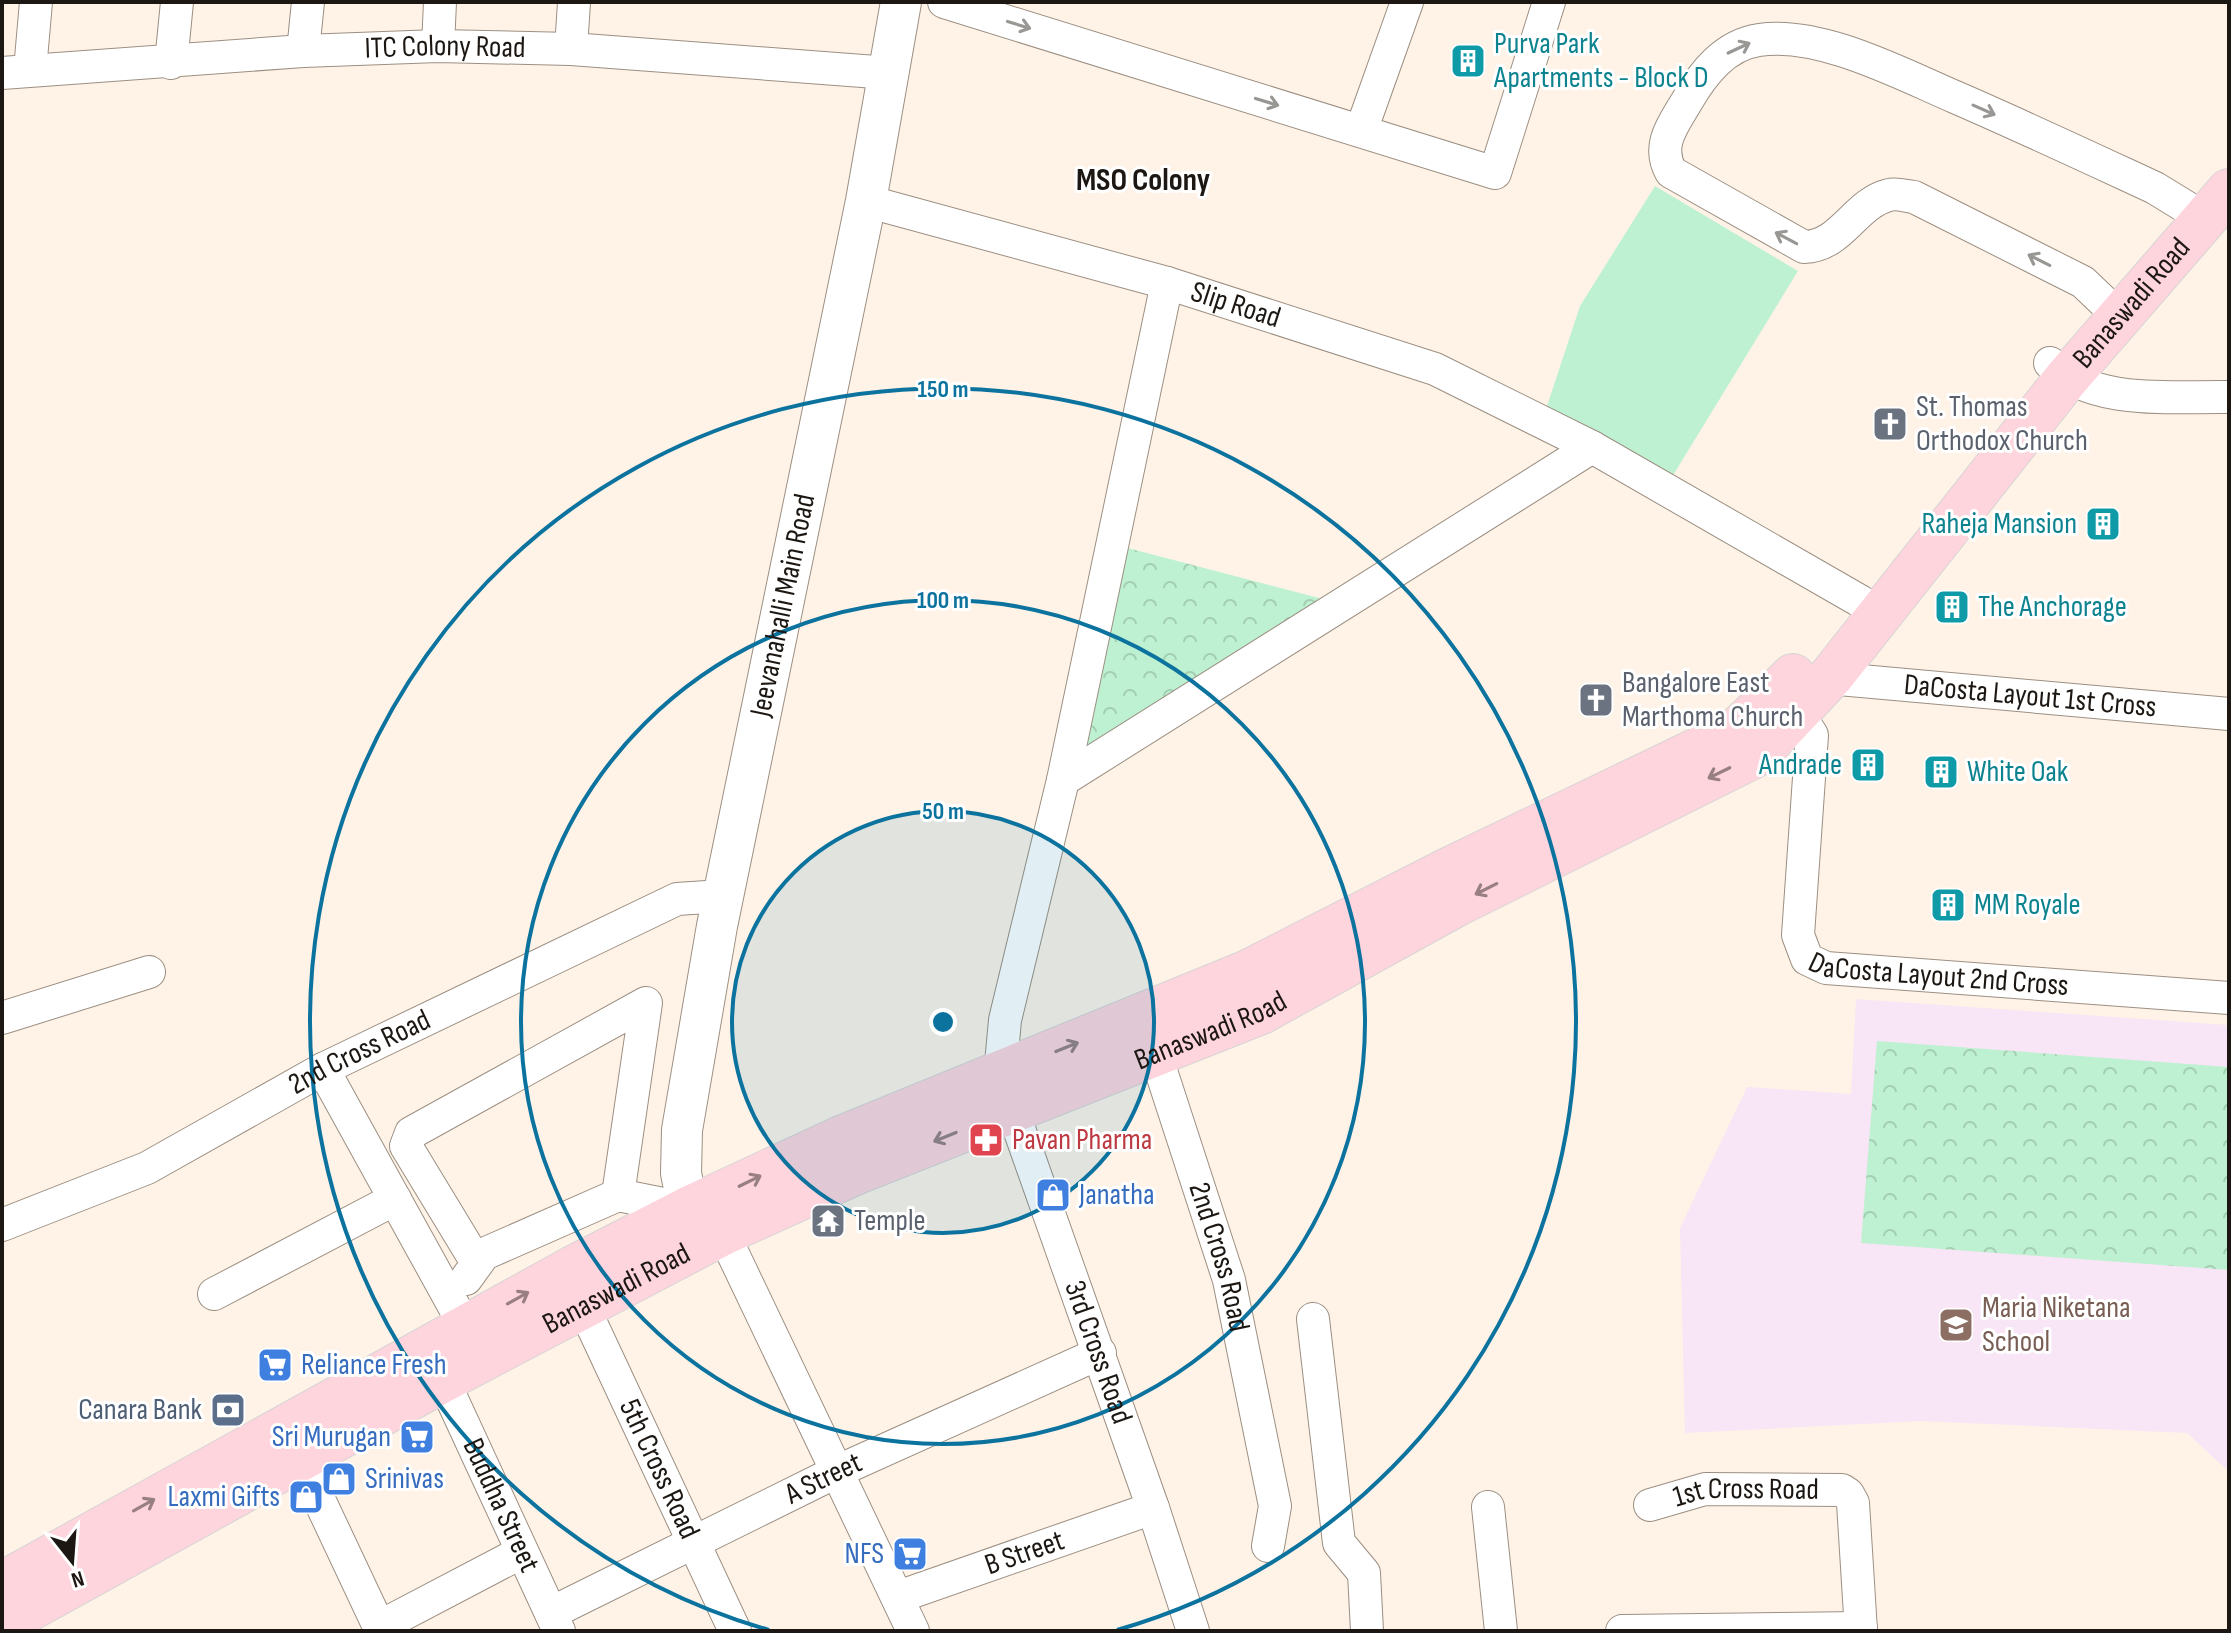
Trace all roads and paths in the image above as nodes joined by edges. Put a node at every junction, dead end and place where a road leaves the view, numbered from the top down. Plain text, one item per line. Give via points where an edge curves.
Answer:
1 (36, 2) edge
2 (177, 2) edge
3 (308, 2) edge
4 (440, 2) edge
5 (574, 2) edge
6 (901, 2) edge
7 (944, 2) edge
8 (1407, 2) edge
9 (1549, 2) edge
10 (438, 46) junction
11 (571, 49) junction
12 (303, 51) junction
13 (171, 63) junction
14 (16, 71) edge
15 (889, 73) junction
16 (2039, 114) dead end
17 (1361, 131) junction
18 (2229, 157) edge
19 (2129, 176) junction
20 (2229, 191) edge
21 (866, 201) junction
22 (2186, 207) junction
23 (1167, 283) junction
24 (2104, 302) junction
25 (2058, 371) junction
26 (2229, 397) edge
27 (1592, 447) junction
28 (1869, 608) junction
29 (1822, 666) junction
30 (1788, 701) junction
31 (2229, 714) edge
32 (1063, 780) junction
33 (722, 896) junction
34 (149, 972) dead end
35 (2229, 998) edge
36 (2, 1018) edge
37 (1149, 1035) junction
38 (323, 1069) junction
39 (1006, 1092) junction
40 (618, 1195) junction
41 (395, 1199) junction
42 (705, 1221) junction
43 (2, 1225) edge
44 (477, 1263) junction
45 (214, 1294) dead end
46 (583, 1306) junction
47 (460, 1318) junction
48 (1313, 1319) dead end
49 (1100, 1353) junction
50 (443, 1380) junction
51 (300, 1459) junction
52 (838, 1471) junction
53 (1650, 1505) dead end
54 (1488, 1507) dead end
55 (1153, 1508) junction
56 (692, 1543) junction
57 (1268, 1546) dead end
58 (522, 1552) junction
59 (2, 1584) edge
60 (898, 1597) junction
61 (555, 1622) edge
62 (2, 1624) edge
63 (380, 1629) edge
64 (1861, 1630) edge
65 (735, 1631) edge
66 (913, 1631) edge
67 (1193, 1631) edge
68 (1367, 1631) edge
69 (1501, 1631) edge
70 (1622, 1631) edge

1 - 14 street
2 - 13 street
3 - 12 street
4 - 10 street
5 - 11 street
6 - 15 street, Jeevanahalli Main Road
7 -> 17 street
8 - 17 street
9 - 17 street via 1495,173
10 - 11 street, ITC Colony Road
10 - 12 street, ITC Colony Road
11 - 15 street, ITC Colony Road
12 - 13 street, ITC Colony Road
13 - 14 street, ITC Colony Road
15 - 21 street, Jeevanahalli Main Road
16 - 19 street via 2117,150
18 - 22 main road, Banaswadi Road
19 - 22 street
24 -> 19 street via 2083,282 1914,197 1891,195 1872,203 1833,239 1804,247 1671,172 1663,147 1697,83 1719,58 1757,40 1796,39 1841,50 1925,84
20 - 25 main road, Banaswadi Road
21 - 23 street, Slip Road
21 - 33 street, Jeevanahalli Main Road
22 - 24 main road, Banaswadi Road
23 - 27 street, Slip Road via 1435,369
23 - 32 street
24 - 25 main road, Banaswadi Road
25 - 26 street via 2110,393
25 - 28 main road, Banaswadi Road
27 - 28 street, Slip Road
27 - 32 street
28 - 29 main road, Banaswadi Road
29 - 30 main road, Banaswadi Road
29 - 31 street, DaCosta Layout 1st Cross via 1839,679
30 - 35 street, DaCosta Layout 2nd Cross via 1812,735 1798,935 1807,959 1826,968
30 - 37 main road, Banaswadi Road via 1758,754 1457,904 1261,1012
32 - 39 street via 1005,1020
33 - 38 street, 2nd Cross Road via 677,899
33 - 42 street, Jeevanahalli Main Road via 682,1130 681,1173
34 - 36 street
37 - 39 main road, Banaswadi Road
37 - 57 street, 2nd Cross Road via 1229,1280 1275,1506
38 - 41 street
38 - 43 street, 2nd Cross Road via 147,1168
39 - 42 main road, Banaswadi Road via 857,1172
39 - 49 street, 3rd Cross Road
40 - 42 street
40 - 44 street via 484,1254
40 - 44 street via 646,1003 411,1133 406,1146
41 - 45 street
41 - 47 street
42 - 46 main road, Banaswadi Road
47 -> 42 main road, Banaswadi Road via 573,1268
42 - 52 street
44 - 47 street via 469,1272
46 - 50 main road, Banaswadi Road
46 - 56 street, 5th Cross Road
59 -> 47 main road, Banaswadi Road
48 - 68 street via 1339,1543 1364,1573
49 - 52 street, A Street
49 - 55 street, 3rd Cross Road
50 - 51 main road, Banaswadi Road
50 - 58 street, Buddha Street
51 - 62 main road, Banaswadi Road
51 - 63 street
52 - 56 street, A Street
52 - 60 street
53 - 64 street, 1st Cross Road via 1705,1489 1842,1490 1853,1503
54 - 69 street
55 - 60 street, B Street
55 - 67 street, 3rd Cross Road
56 - 61 street, A Street
56 - 65 street, 5th Cross Road
58 - 61 street, Buddha Street
58 - 63 street
60 - 66 street
64 - 70 street

